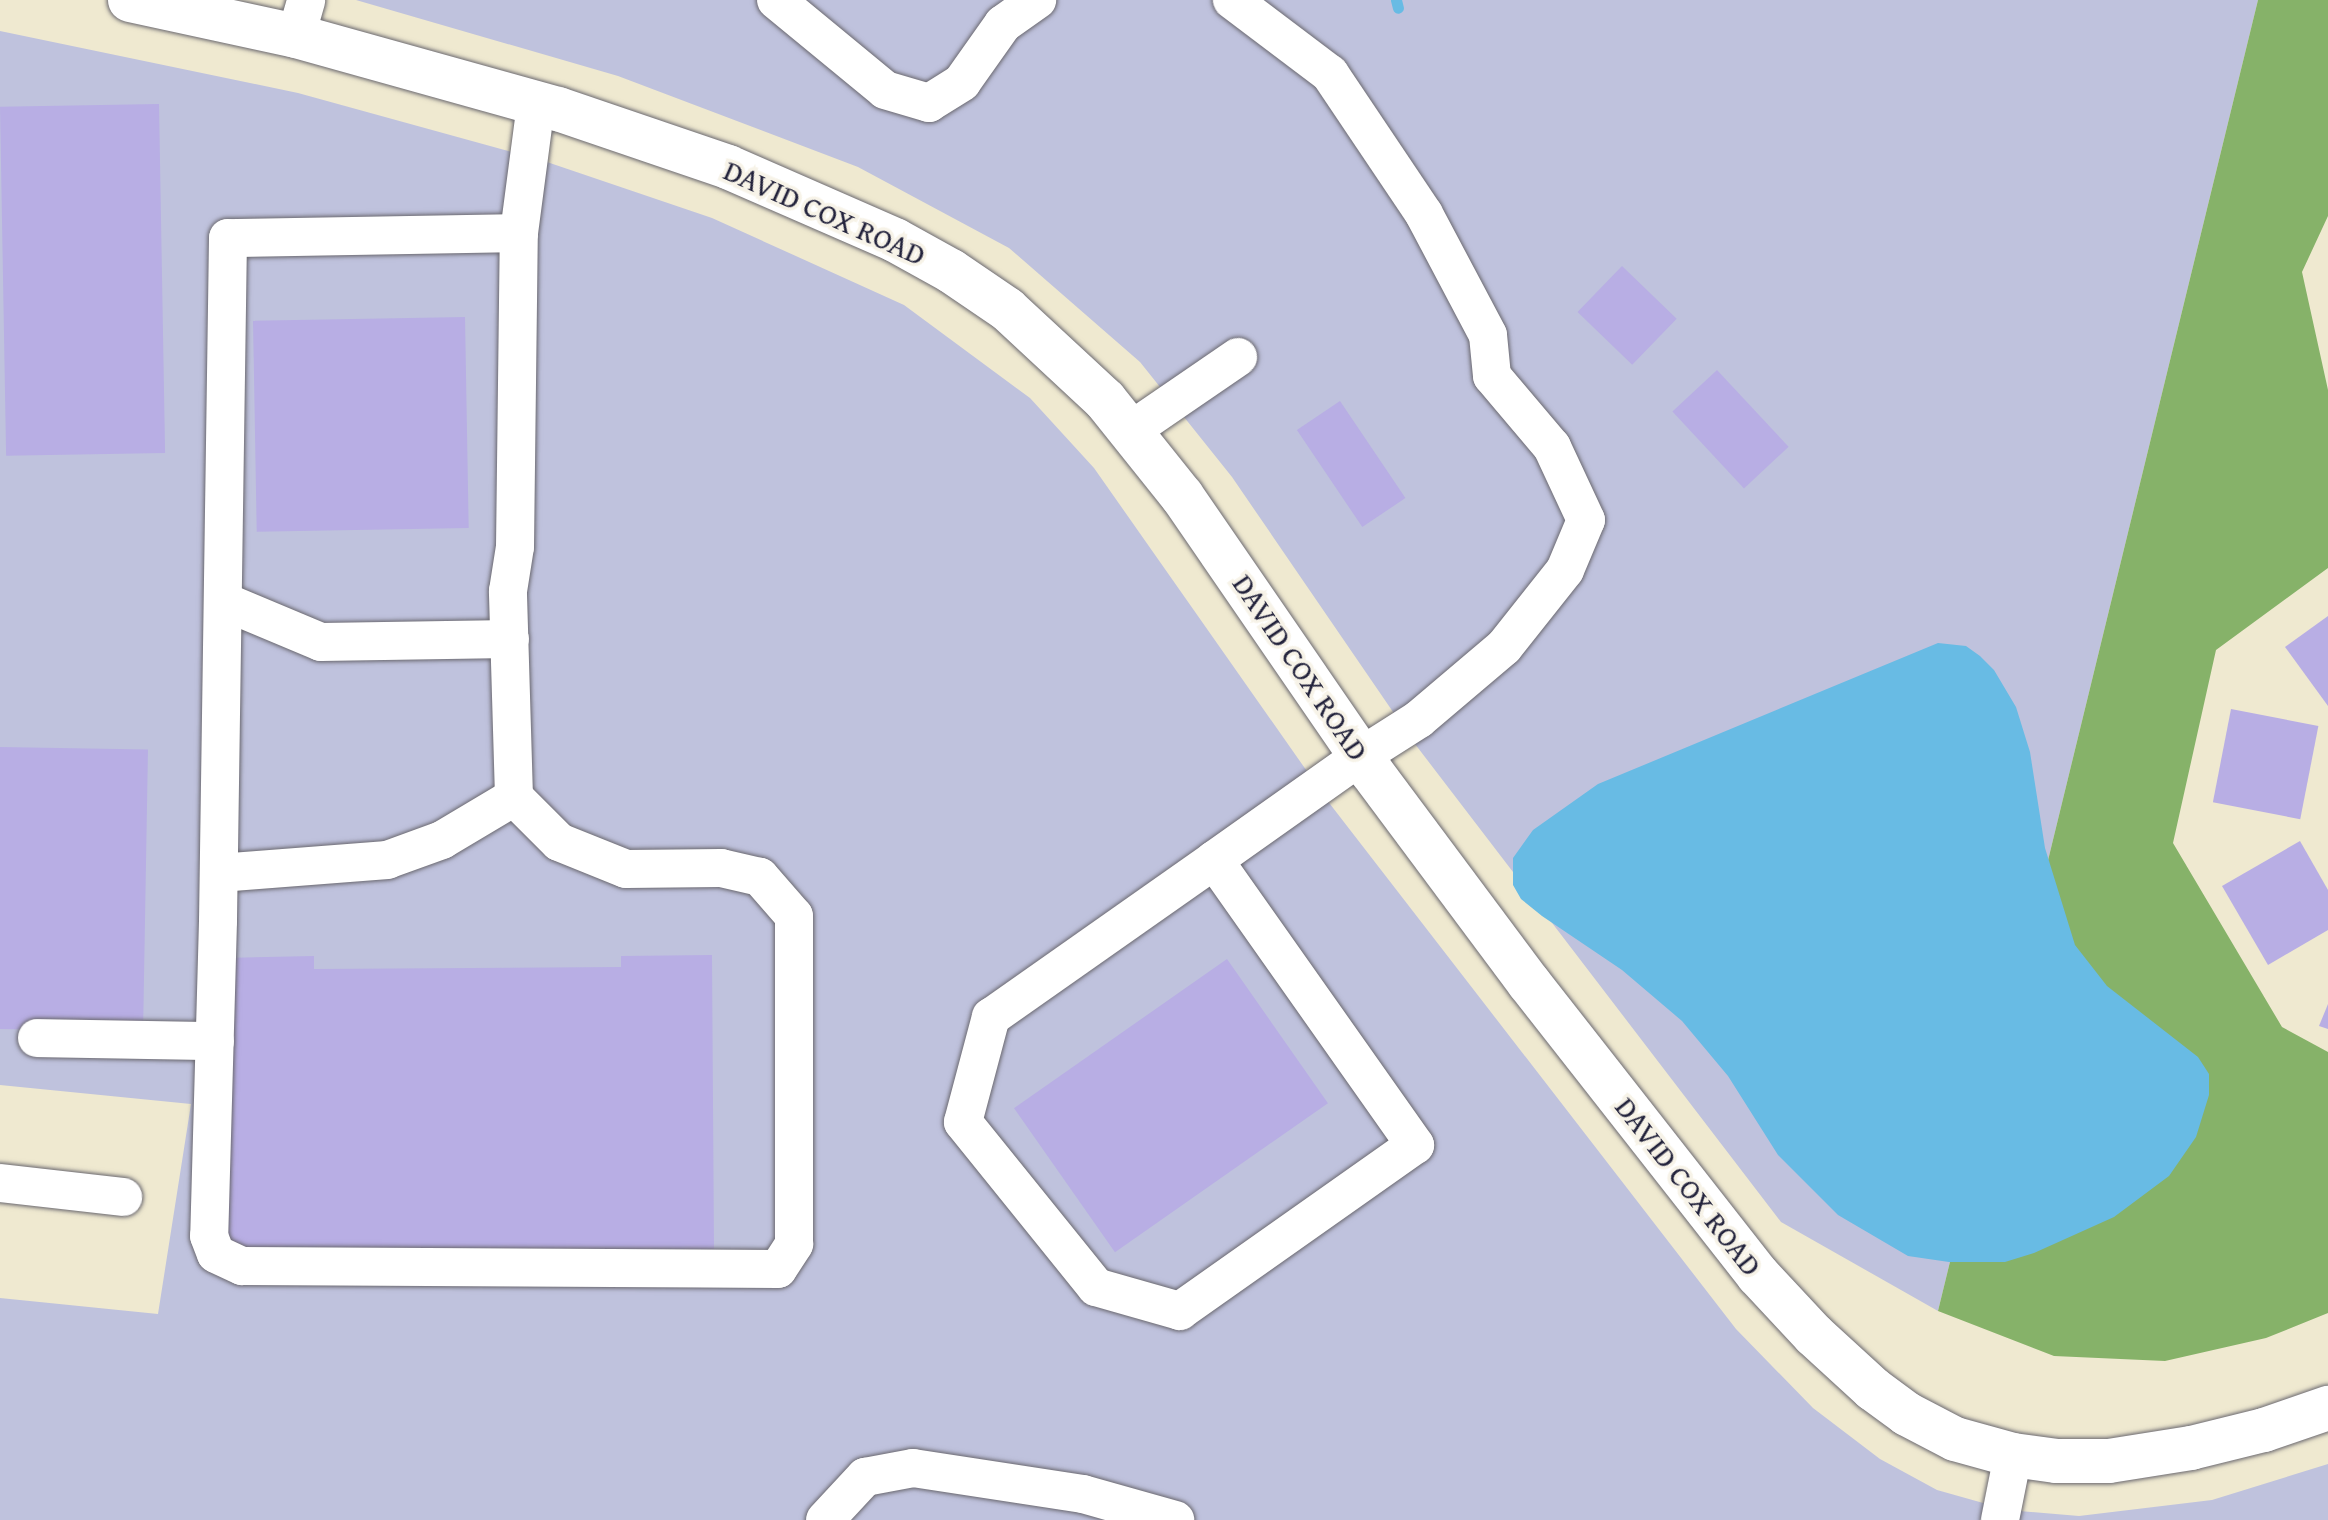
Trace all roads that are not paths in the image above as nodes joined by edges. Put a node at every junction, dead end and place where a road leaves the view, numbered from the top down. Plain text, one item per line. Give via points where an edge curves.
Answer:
1 (130, 0) edge
2 (776, 0) edge
3 (1037, 0) edge
4 (1232, 0) edge
5 (301, 18) edge
6 (536, 103) junction
7 (519, 233) junction
8 (1238, 357) dead end
9 (1130, 431) junction
10 (223, 601) junction
11 (510, 639) junction
12 (1361, 756) junction
13 (514, 797) junction
14 (1214, 860) junction
15 (219, 873) junction
16 (37, 1038) dead end
17 (215, 1041) junction
18 (0, 1183) edge
19 (123, 1197) dead end
20 (2328, 1408) edge
21 (2013, 1455) junction
22 (825, 1520) edge
23 (1175, 1520) edge
24 (2000, 1520) edge

1 - 5 main road, DAVID COX ROAD
2 - 3 street via 885,90 929,103 962,82 1003,24
4 - 12 street via 1330,74 1424,214 1488,335 1492,376 1552,447 1586,520 1565,570 1504,647 1419,719
5 - 6 main road, DAVID COX ROAD
6 - 7 street
6 - 9 main road, DAVID COX ROAD via 728,167 840,213 951,271 1007,309 1076,369
7 - 10 street via 228,238
7 - 11 street
8 - 9 street
9 - 12 main road, DAVID COX ROAD via 1234,568
10 - 11 street via 321,642
10 - 15 street
11 - 13 street
12 - 14 street
12 - 21 main road, DAVID COX ROAD via 1529,983 1758,1275 1814,1335 1907,1414 1955,1439
13 - 15 street via 442,840 387,860
13 - 17 street via 559,842 626,869 721,868 760,877 794,916 794,1244 778,1269 242,1266 216,1254 209,1236
14 - 14 street via 991,1017 963,1122 1096,1287 1180,1311 1415,1145
15 - 17 street
16 - 17 street
18 - 19 street
20 - 21 main road, DAVID COX ROAD via 2191,1448 2109,1461
21 - 24 street
22 - 23 street via 865,1477 913,1468 1083,1494

